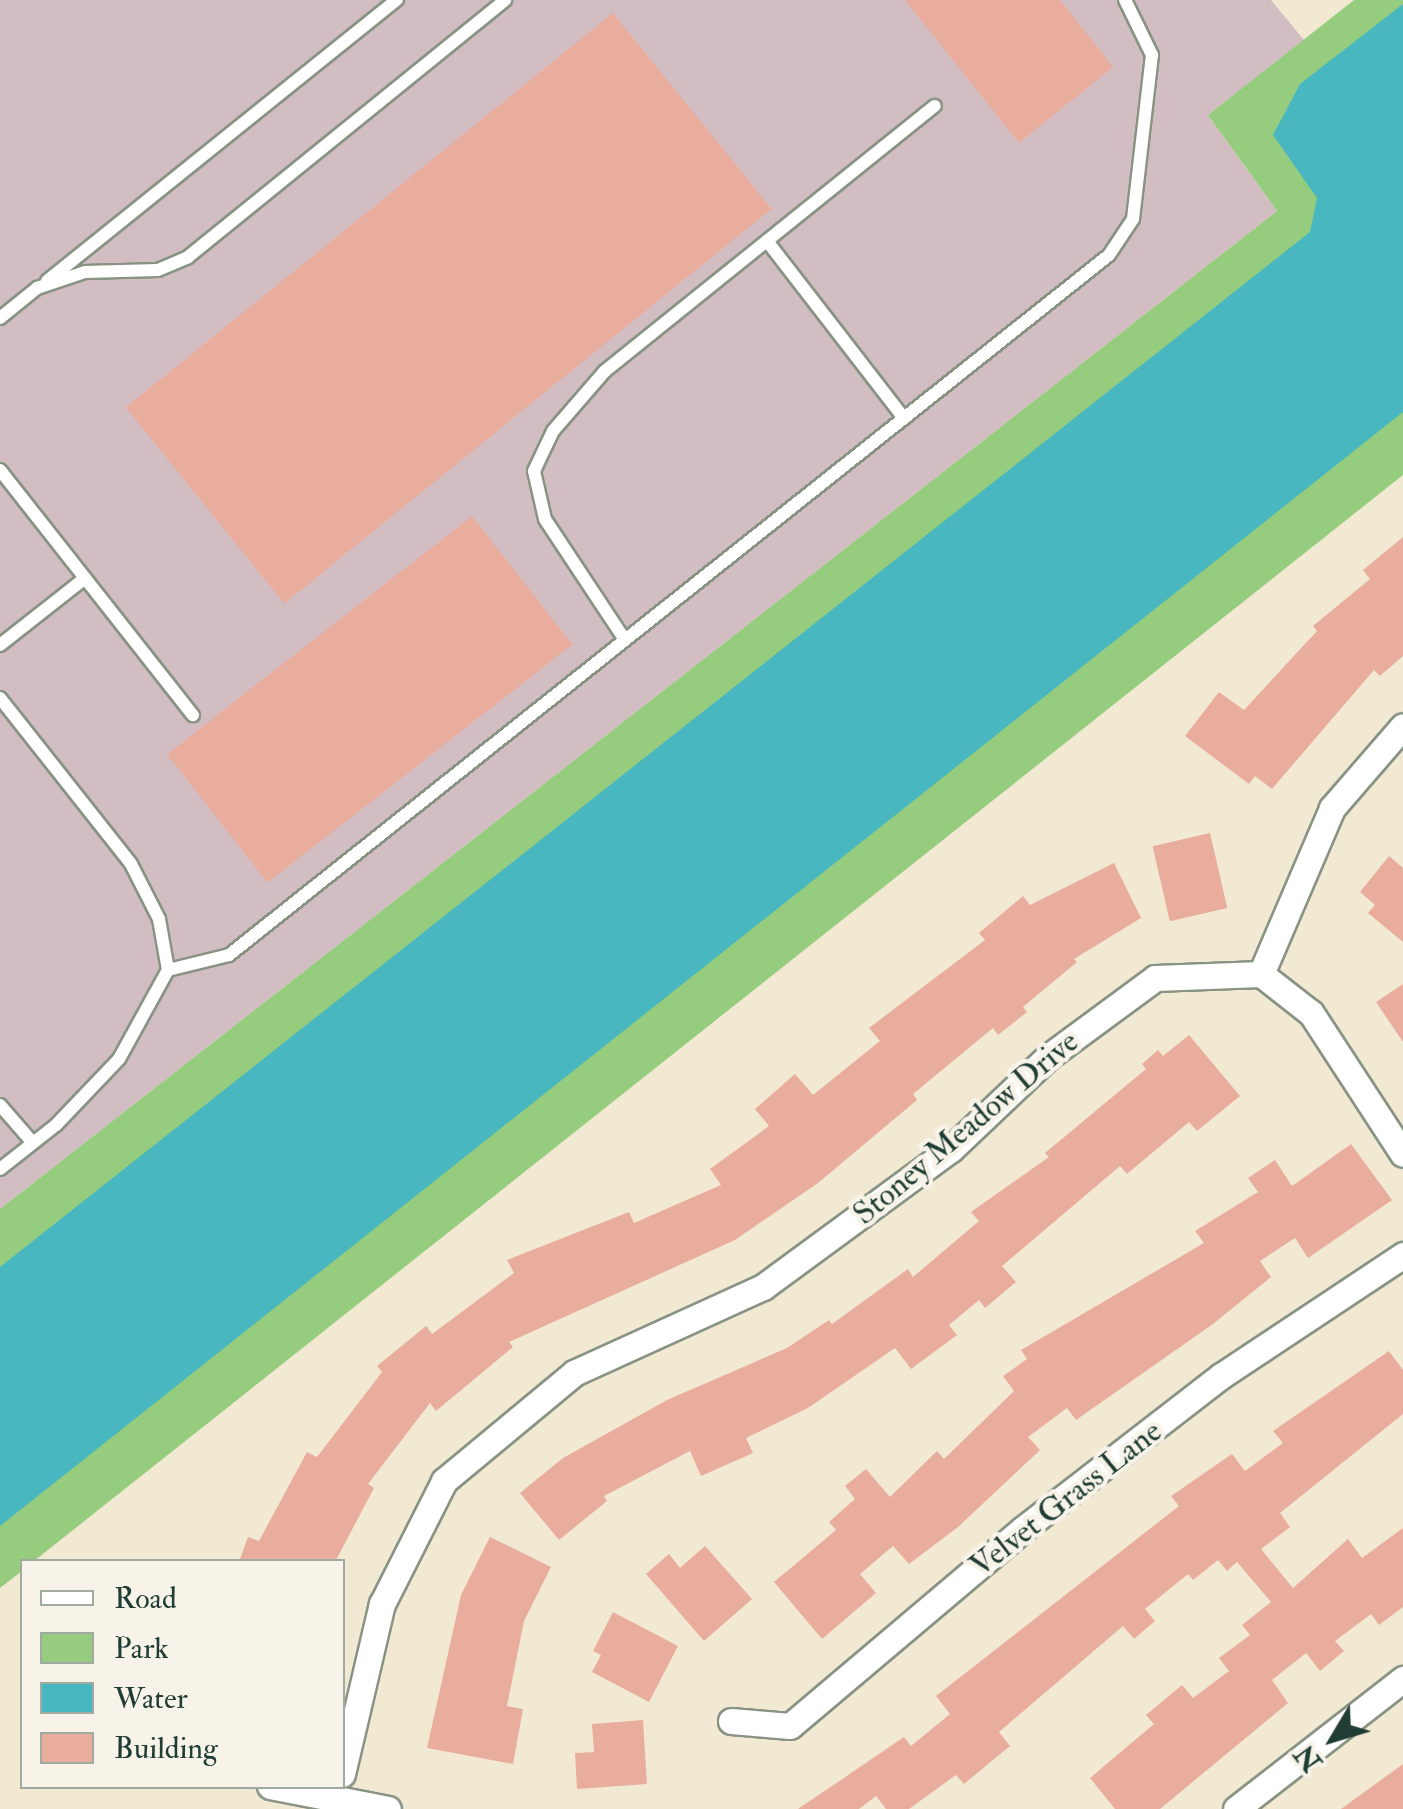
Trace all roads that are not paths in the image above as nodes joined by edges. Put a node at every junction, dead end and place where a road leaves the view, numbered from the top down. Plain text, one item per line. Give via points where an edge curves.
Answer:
1 (396, 0) edge
2 (505, 0) edge
3 (1124, 0) edge
4 (935, 106) dead end
5 (767, 241) junction
6 (37, 288) junction
7 (0, 318) edge
8 (904, 418) junction
9 (0, 470) edge
10 (85, 578) junction
11 (626, 640) junction
12 (0, 644) edge
13 (0, 698) edge
14 (193, 715) dead end
15 (1403, 726) edge
16 (168, 970) junction
17 (1260, 974) junction
18 (0, 1105) edge
19 (33, 1144) junction
20 (1403, 1154) edge
21 (0, 1170) edge
22 (1403, 1254) edge
23 (1403, 1679) edge
24 (731, 1721) dead end
25 (345, 1764) edge
26 (345, 1788) edge
27 (388, 1809) edge
28 (1236, 1809) edge

1 - 6 lane
2 - 6 lane via 188,257 158,270 85,272
3 - 8 lane via 1152,54 1132,219 1109,255
4 - 5 lane
5 - 8 lane
5 - 11 lane via 605,371 552,432 534,471 545,518
6 - 7 lane
8 - 11 lane
9 - 10 lane
10 - 12 lane
10 - 14 lane
11 - 16 lane via 229,955
13 - 16 lane via 131,864 159,920
15 - 17 street via 1332,808
16 - 19 lane via 120,1059
17 - 20 street via 1312,1013
17 - 25 street, Stoney Meadow Drive via 1155,978 1048,1057 950,1148 764,1287 574,1373 444,1481 382,1604
18 - 19 lane
19 - 21 lane
22 - 24 street, Velvet Grass Lane via 1221,1376 1023,1529 790,1726
23 - 28 street
26 - 27 street

